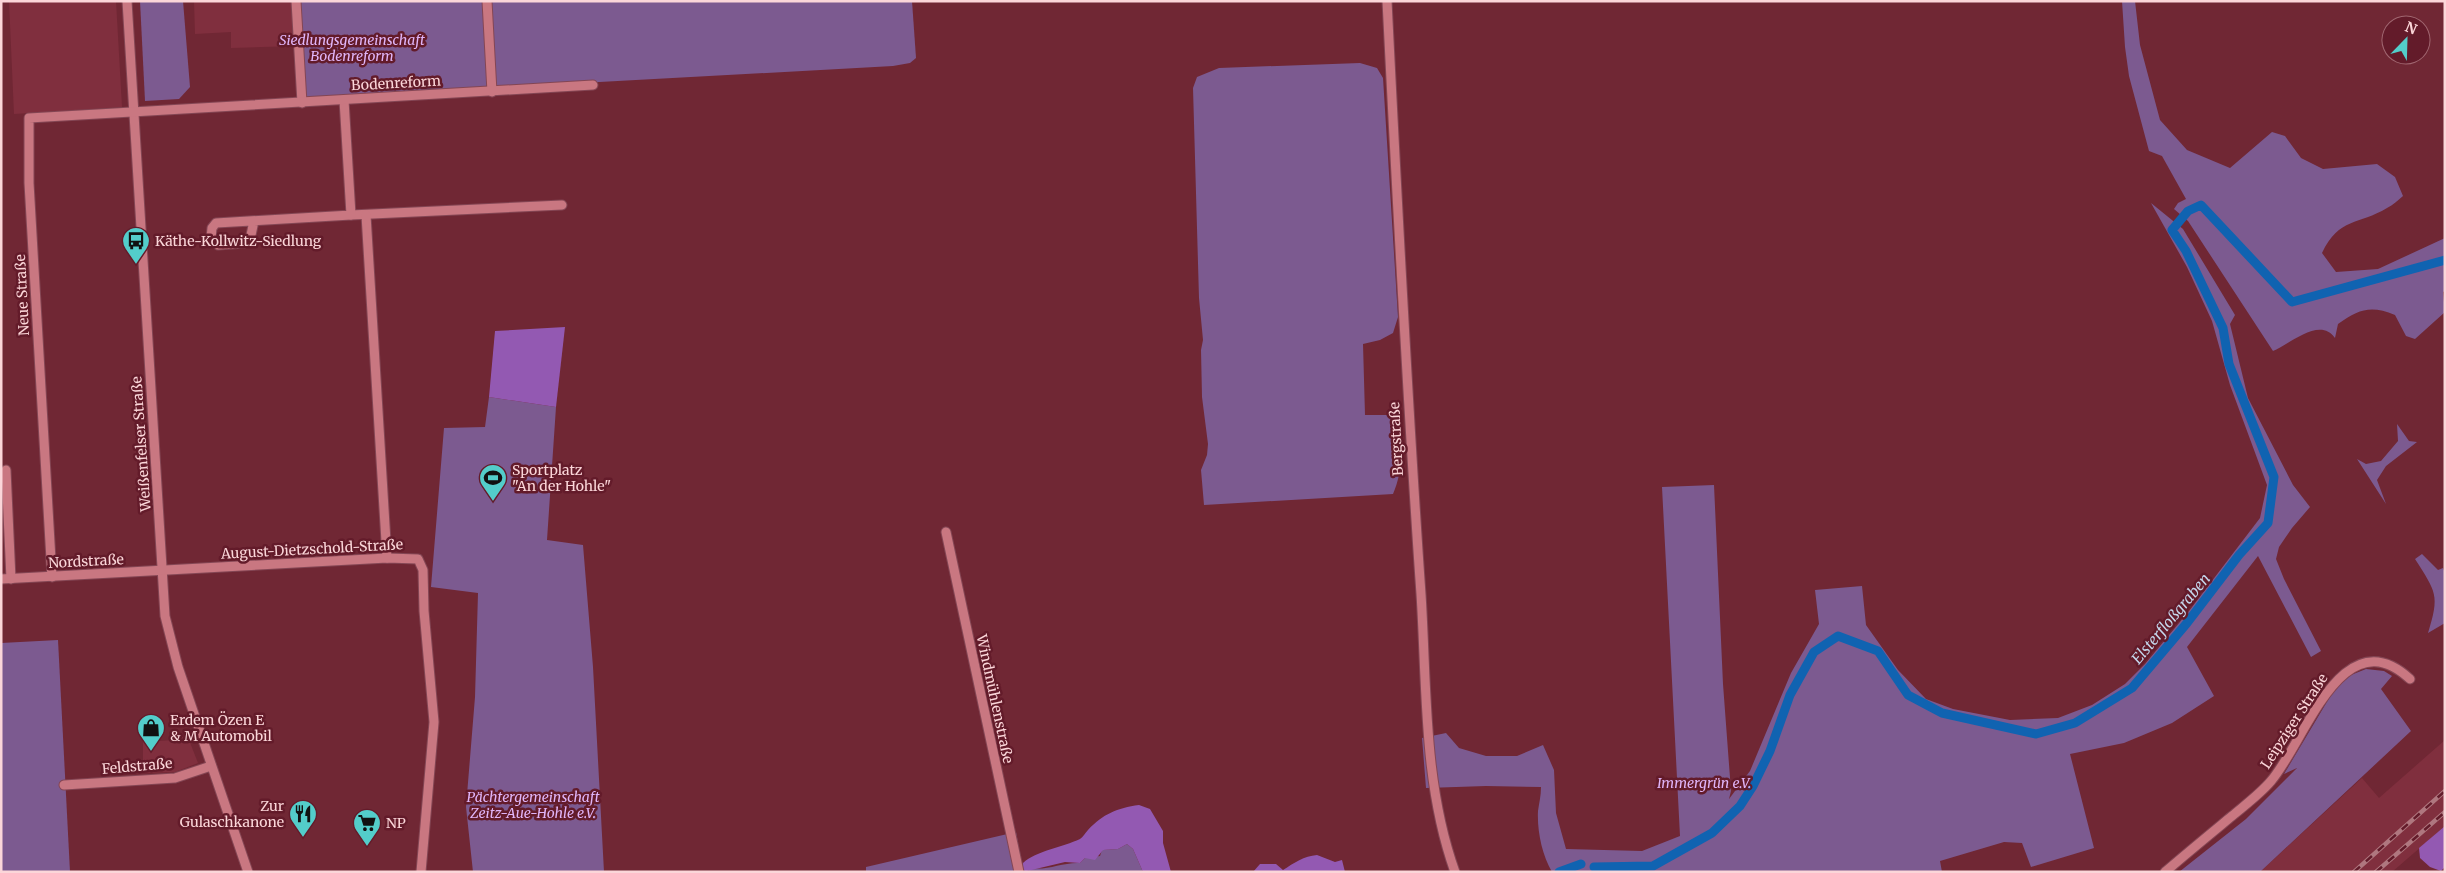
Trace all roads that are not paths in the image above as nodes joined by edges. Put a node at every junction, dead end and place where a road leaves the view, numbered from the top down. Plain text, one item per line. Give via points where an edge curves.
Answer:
1 (128, 1) edge
2 (296, 1) edge
3 (487, 1) edge
4 (1387, 1) edge
5 (594, 85) dead end
6 (492, 92) junction
7 (344, 100) junction
8 (302, 103) junction
9 (134, 111) junction
10 (562, 205) dead end
11 (351, 215) junction
12 (366, 215) junction
13 (254, 221) junction
14 (6, 470) dead end
15 (946, 532) dead end
16 (388, 558) junction
17 (162, 570) junction
18 (52, 577) junction
19 (1, 579) edge
20 (12, 579) junction
21 (2410, 679) dead end
22 (212, 766) junction
23 (64, 785) dead end
24 (248, 872) edge
25 (421, 872) edge
26 (1019, 872) edge
27 (1456, 872) edge
28 (2164, 872) edge

1 - 9 street, Weißenfelser Straße
2 - 8 street
3 - 6 street
4 - 27 street, Bergstraße via 1429,756 1441,826
5 - 6 street, Bodenreform
6 - 7 street, Bodenreform
7 - 8 street, Bodenreform
7 - 11 street
8 - 9 street, Bodenreform
9 - 17 street, Weißenfelser Straße
9 - 18 street, Neue Straße via 34,117 28,121
10 - 12 street
11 - 12 street
11 - 13 street
12 - 16 street
13 - 13 street via 216,223 211,238 218,245 245,242 251,235
14 - 20 street
15 - 26 street, Windmühlenstraße
16 - 17 street, August-Dietzschold-Straße
16 - 25 street, August-Dietzschold-Straße via 418,559 423,570 434,722
17 - 18 street, Nordstraße
17 - 22 street, Weißenfelser Straße via 170,638
18 - 20 street, Nordstraße
19 - 20 street, Nordstraße
21 - 28 street, Leipziger Straße via 2397,667 2380,662 2359,665 2340,675 2271,781
22 - 23 street, Feldstraße via 175,778
22 - 24 street, Weißenfelser Straße

